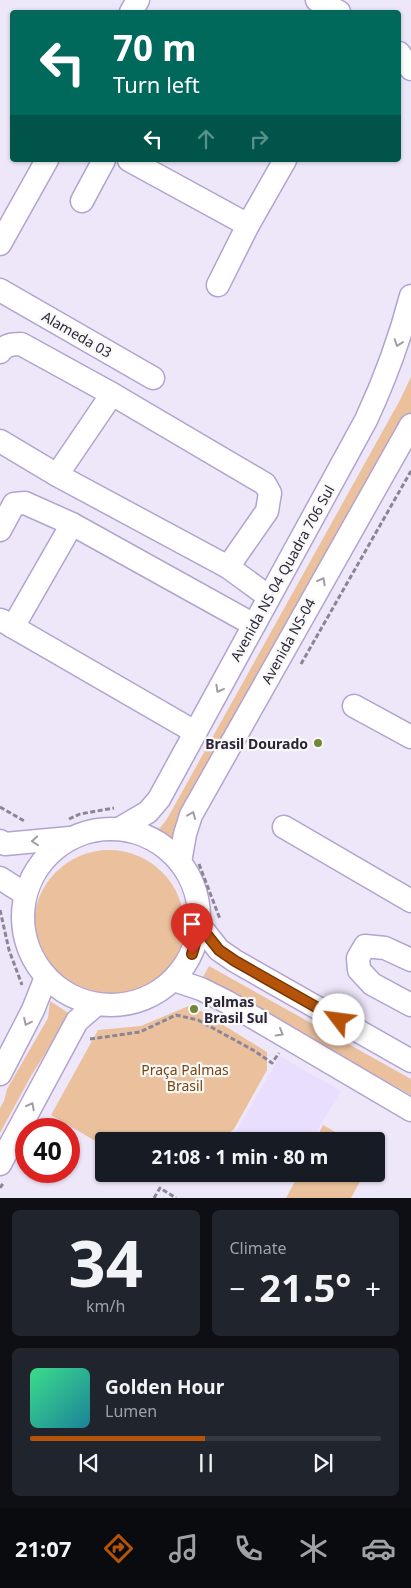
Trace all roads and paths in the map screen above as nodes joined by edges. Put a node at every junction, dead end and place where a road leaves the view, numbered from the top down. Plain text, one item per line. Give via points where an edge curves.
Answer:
1 (317, 0) edge
2 (336, 10) edge
3 (401, 56) edge
4 (411, 69) edge
5 (47, 162) edge
6 (103, 162) edge
7 (133, 162) edge
8 (278, 162) edge
9 (82, 201) dead end
10 (248, 226) junction
11 (0, 244) edge
12 (218, 285) dead end
13 (0, 290) edge
14 (411, 296) edge
15 (0, 352) edge
16 (153, 378) dead end
17 (112, 394) junction
18 (411, 425) edge
19 (0, 442) edge
20 (411, 472) edge
21 (57, 475) junction
22 (72, 524) junction
23 (0, 530) edge
24 (228, 567) junction
25 (268, 597) junction
26 (6, 623) edge
27 (254, 625) junction
28 (297, 671) dead end
29 (354, 706) dead end
30 (196, 732) junction
31 (411, 737) edge
32 (284, 827) dead end
33 (119, 828) junction
34 (70, 838) junction
35 (0, 841) edge
36 (189, 861) junction
37 (0, 878) edge
38 (24, 894) junction
39 (411, 901) edge
40 (0, 910) edge
41 (210, 927) junction
42 (411, 960) edge
43 (46, 977) junction
44 (174, 980) junction
45 (25, 993) dead end
46 (97, 1004) junction
47 (411, 1005) edge
48 (288, 1038) junction
49 (88, 1039) dead end
50 (410, 1058) edge
51 (0, 1074) edge
52 (411, 1110) edge
53 (0, 1164) edge
54 (154, 1198) edge
55 (176, 1198) edge

1 - 2 street
3 - 4 street
5 - 11 street
6 - 9 street
7 - 10 street
8 - 10 street
10 - 12 street
13 - 16 street, Alameda 03
14 -> 25 street, Avenida NS 04 Quadra 706 Sul via 400,340 366,420
15 - 17 street via 11,344 20,344
17 - 21 street
17 - 24 street via 265,484 270,492 267,511
36 -> 18 street, Avenida NS-04 via 185,834 191,814
19 - 21 street
20 - 28 path
21 - 24 street
22 - 23 street via 25,503 14,504
22 - 26 street
22 - 27 street
24 - 25 street
25 - 27 street, Avenida NS 04 Quadra 706 Sul
26 - 30 street
27 -> 30 street, Avenida NS 04 Quadra 706 Sul
29 - 31 street
30 - 33 street, Avenida NS 04 Quadra 706 Sul via 159,799 148,812
32 - 39 street
33 - 34 street
33 - 36 street via 142,833
34 -> 35 street via 5,844
34 - 38 street via 37,867
36 - 41 street
36 - 41 path via 214,902
37 - 38 street
38 - 43 street via 20,914 25,945
40 - 45 path via 8,950
41 - 44 street via 184,970
41 - 50 street via 219,950 235,961
42 - 47 street via 385,948 365,946 358,958 359,970 372,984
43 - 46 street via 70,994
43 -> 51 street
44 - 46 street via 153,995 139,1000 126,1004
44 -> 48 street via 202,989
53 -> 46 street via 77,1021
48 - 49 path via 272,1063 198,1020 176,1015 140,1032
48 - 52 street
54 - 55 path via 160,1188

